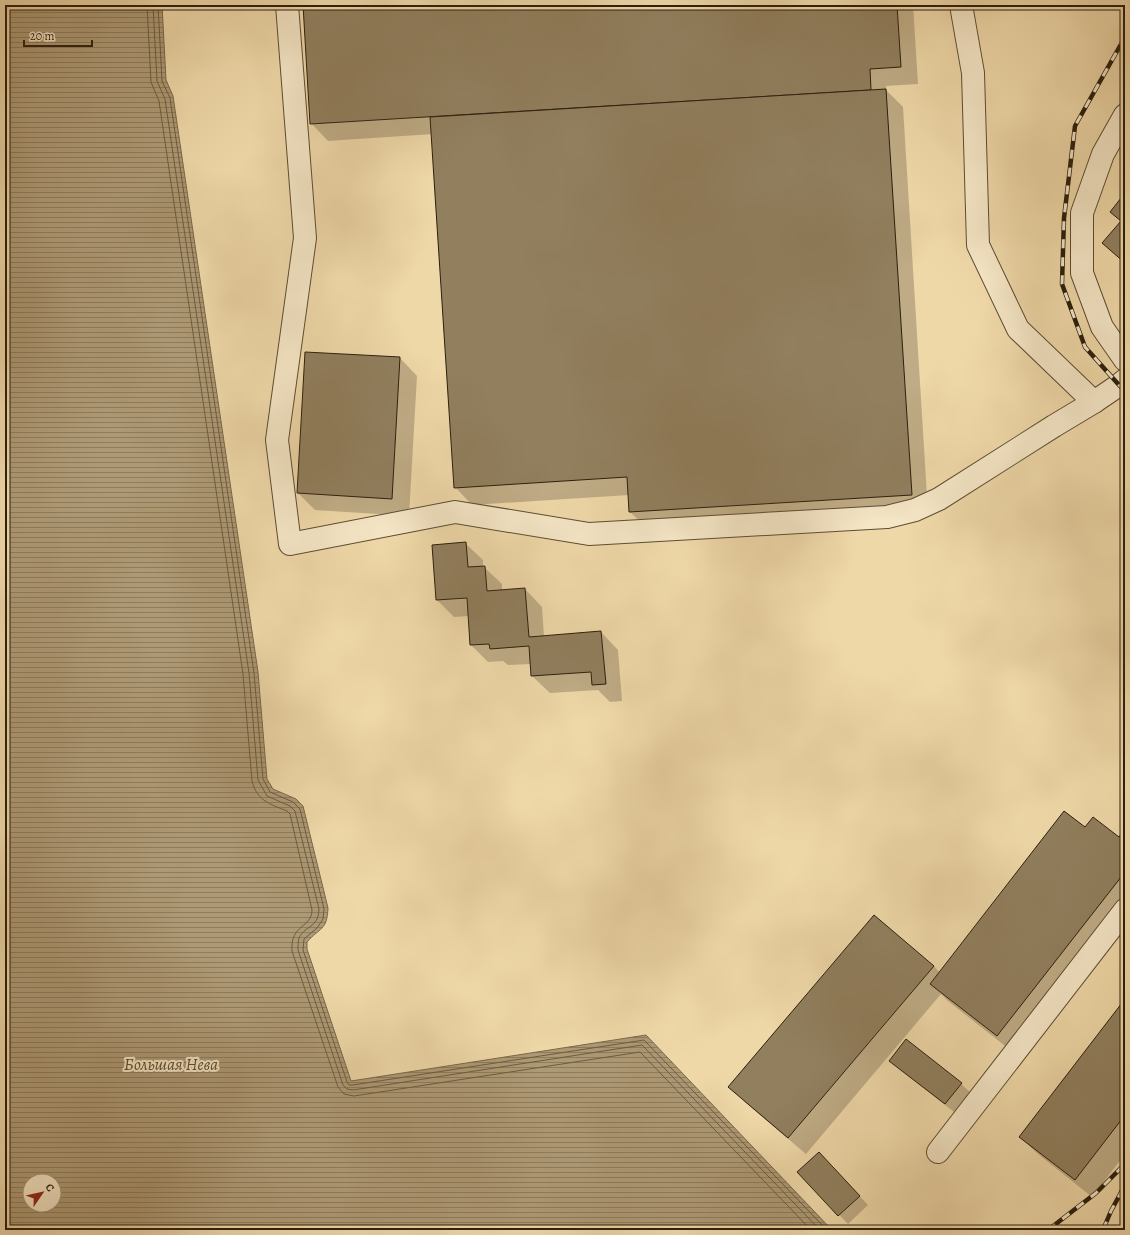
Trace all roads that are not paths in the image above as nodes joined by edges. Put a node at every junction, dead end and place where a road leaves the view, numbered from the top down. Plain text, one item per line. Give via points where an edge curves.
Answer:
1 (287, 5) edge
2 (961, 5) edge
3 (1125, 115) edge
4 (1125, 360) edge
5 (1125, 380) edge
6 (1094, 402) junction
7 (1125, 910) edge
8 (938, 1152) dead end

1 - 6 lane via 305,238 277,440 290,544 455,512 589,534 887,517 915,510 939,499
2 - 6 lane via 973,73 978,245 1018,329
3 - 4 lane via 1103,154 1082,213 1082,273 1102,327
5 - 6 lane
7 - 8 lane

